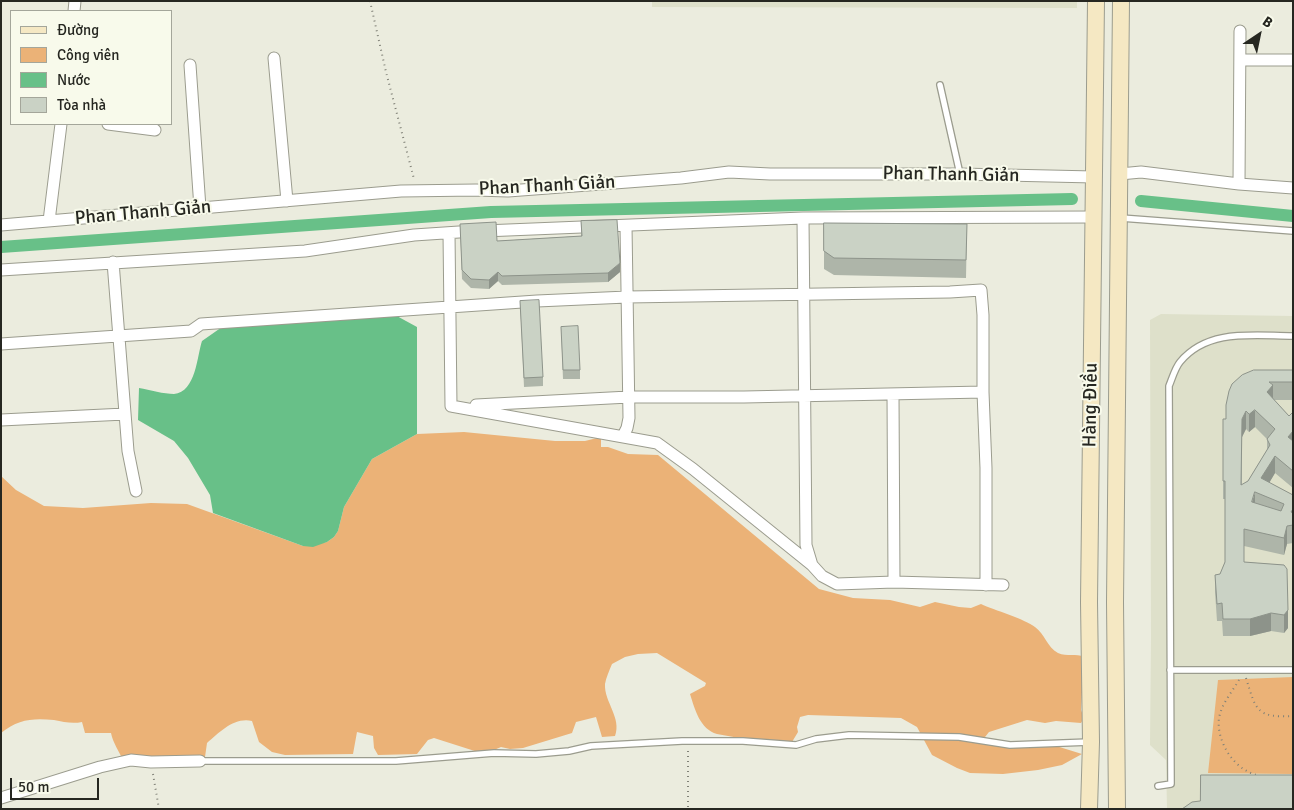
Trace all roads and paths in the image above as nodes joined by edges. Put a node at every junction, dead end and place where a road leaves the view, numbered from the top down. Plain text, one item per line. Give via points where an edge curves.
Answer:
1 (370, 1) edge
2 (1096, 1) edge
3 (1121, 1) edge
4 (1240, 31) dead end
5 (274, 58) dead end
6 (1240, 60) junction
7 (1293, 60) edge
8 (190, 65) dead end
9 (940, 85) dead end
10 (61, 125) edge
11 (116, 125) edge
12 (155, 130) dead end
13 (960, 174) junction
14 (1120, 174) junction
15 (1094, 177) junction
16 (1239, 184) junction
17 (1293, 188) edge
18 (417, 191) junction
19 (286, 201) junction
20 (200, 208) junction
21 (1093, 217) junction
22 (803, 218) junction
23 (1118, 218) junction
24 (49, 221) junction
25 (1, 225) edge
26 (626, 226) junction
27 (1293, 231) edge
28 (449, 233) junction
29 (113, 262) junction
30 (1, 270) edge
31 (804, 294) junction
32 (627, 297) junction
33 (450, 307) junction
34 (119, 335) junction
35 (1293, 336) edge
36 (1, 344) edge
37 (982, 392) junction
38 (893, 394) junction
39 (805, 395) junction
40 (629, 397) junction
41 (452, 406) junction
42 (125, 414) junction
43 (1, 420) edge
44 (623, 436) junction
45 (136, 491) dead end
46 (812, 565) junction
47 (894, 582) junction
48 (986, 585) junction
49 (1003, 585) dead end
50 (1089, 602) junction
51 (1115, 602) junction
52 (1170, 670) junction
53 (1293, 670) edge
54 (1244, 671) junction
55 (1293, 716) edge
56 (688, 741) junction
57 (1091, 742) junction
58 (200, 761) joint
59 (151, 762) junction
60 (1262, 776) edge
61 (1158, 786) dead end
62 (1, 798) edge
63 (158, 809) edge
64 (688, 809) edge
65 (1090, 809) edge
66 (1116, 809) edge

1 - 18 path
2 - 15 main road, Hàng Điều
3 - 14 main road, Hàng Điều
4 - 6 street
5 - 19 street
6 - 7 street
6 - 16 street
8 - 20 street
9 - 13 lane
10 - 24 street
11 - 12 street
13 - 15 street, Phan Thanh Giản
13 - 18 street, Phan Thanh Giản via 729,172 525,190
14 - 16 street via 1141,172
14 - 23 main road, Hàng Điều
15 - 21 main road, Hàng Điều
16 - 17 street
18 - 19 street, Phan Thanh Giản
19 - 20 street, Phan Thanh Giản
20 - 24 street, Phan Thanh Giản
21 - 22 street
21 - 50 main road, Hàng Điều
22 - 26 street
22 - 31 street
23 - 27 lane
23 - 51 main road, Hàng Điều
24 - 25 street, Phan Thanh Giản
26 - 28 street
26 - 32 street
28 - 29 street via 305,251
28 - 33 street
29 - 30 street
29 - 34 street
31 - 32 street
31 - 37 street via 981,290
31 - 39 street
32 - 33 street
32 - 40 street
33 - 34 street via 201,324 190,331
33 - 41 street
34 - 36 street
34 - 42 street
35 - 52 lane via 1214,339 1195,347 1179,363 1169,386
37 - 38 street
37 - 48 street
38 - 39 street
38 - 47 street
39 - 40 street
39 - 46 street via 806,545
40 - 41 street
40 - 44 street via 629,418
41 - 44 street
42 - 43 street
42 - 45 street
44 - 46 street via 657,443
46 - 47 street via 822,576 837,584
47 - 48 street
48 - 49 street
50 - 51 main road
50 - 57 main road, Hàng Điều
51 - 66 main road, Hàng Điều
52 - 54 lane
52 - 61 lane via 1171,784
53 - 54 lane
54 - 55 path via 1258,710 1266,715
54 - 60 path via 1224,704 1219,719 1221,737 1232,759 1248,773
56 - 57 lane via 743,741 796,746 816,739 849,735 932,735 1010,745
56 - 58 lane via 591,746 536,754 494,753 396,761
56 - 64 path
57 - 65 main road, Hàng Điều
58 - 59 street
59 - 62 street via 131,760 100,767
59 - 63 path

